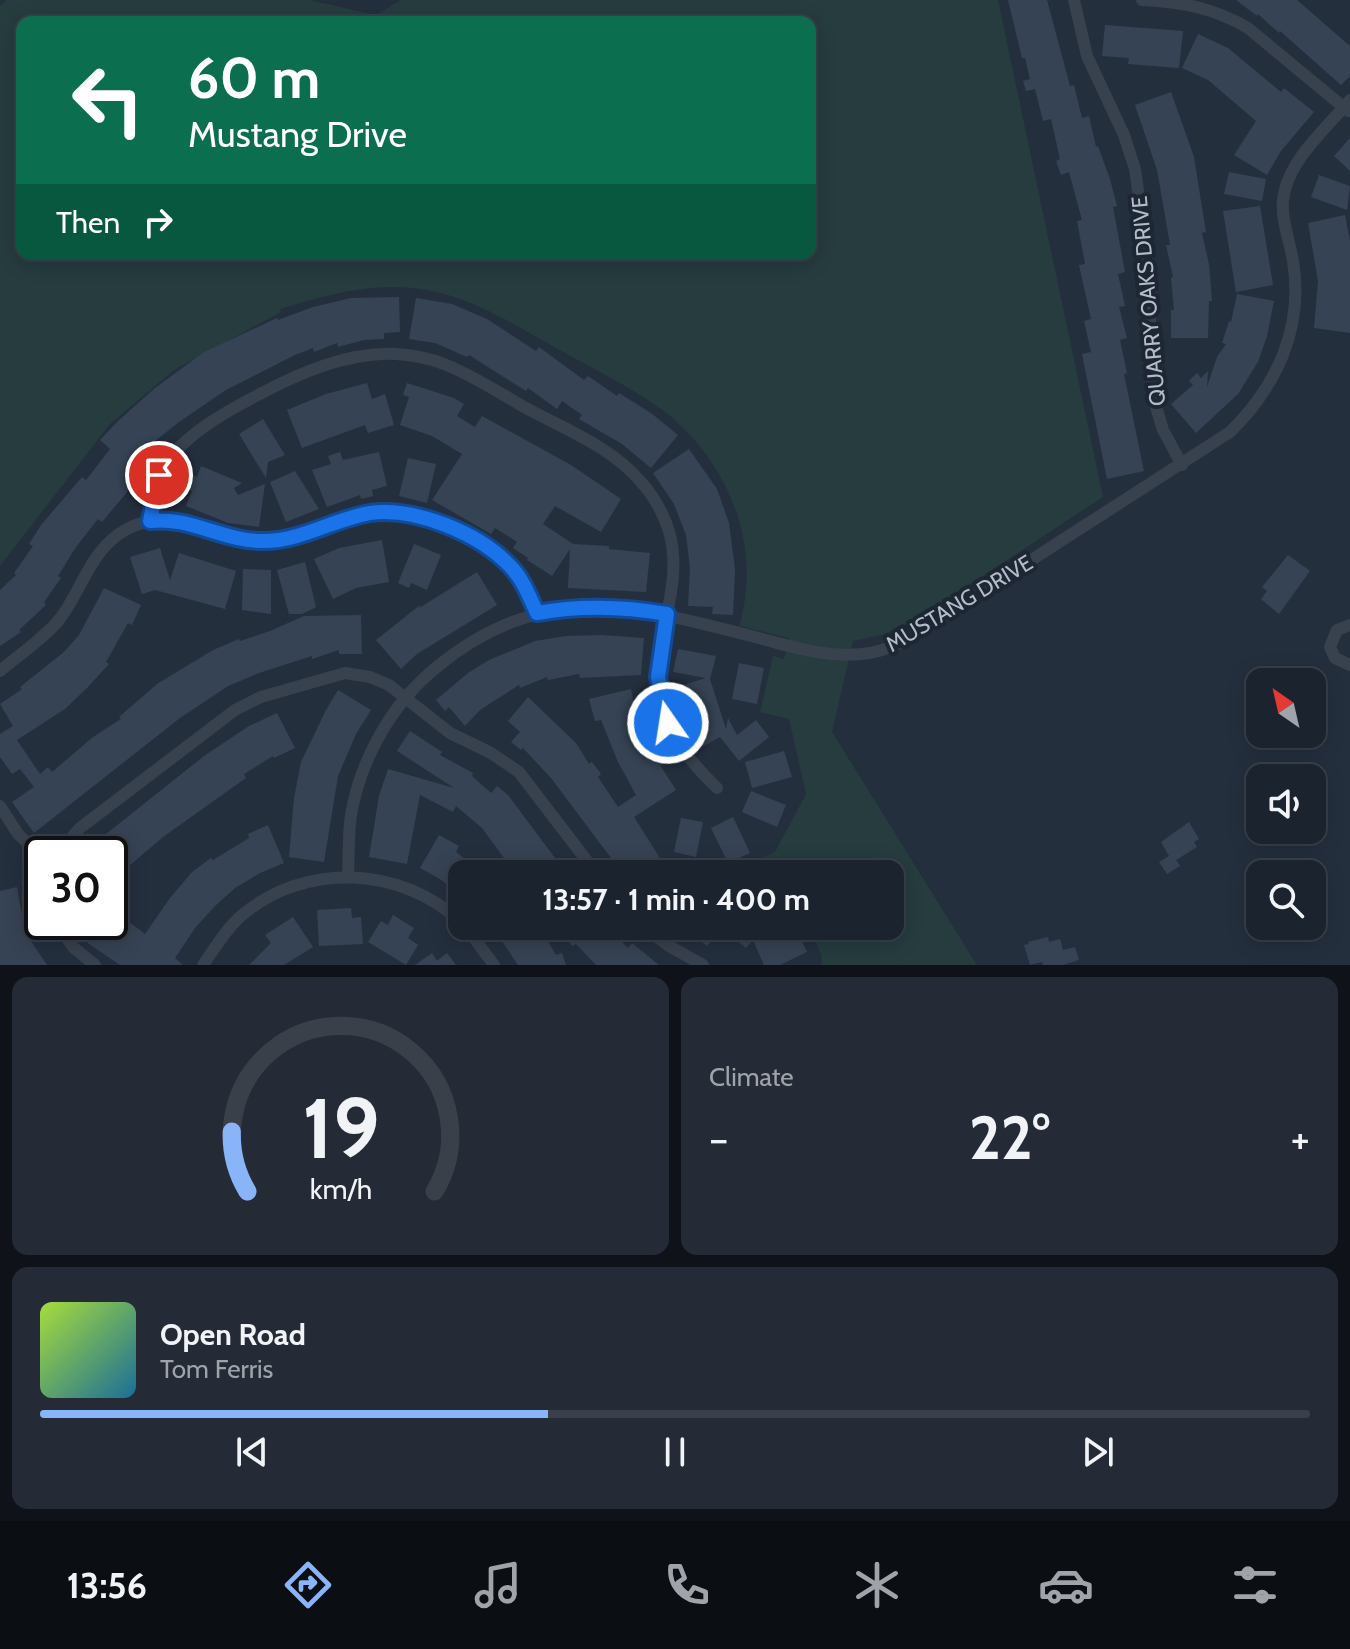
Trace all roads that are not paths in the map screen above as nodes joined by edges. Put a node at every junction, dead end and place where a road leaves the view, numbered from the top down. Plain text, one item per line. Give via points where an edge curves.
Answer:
1 (1074, 0) edge
2 (1142, 0) edge
3 (1348, 107) edge
4 (1182, 465) junction
5 (150, 521) junction
6 (537, 613) junction
7 (667, 614) junction
8 (1350, 625) edge
9 (1350, 665) edge
10 (0, 671) edge
11 (405, 696) junction
12 (717, 788) dead end
13 (0, 806) edge
14 (73, 836) edge
15 (24, 840) edge
16 (586, 860) edge
17 (348, 876) junction
18 (448, 912) edge
19 (68, 940) edge
20 (475, 940) edge
21 (661, 940) edge
22 (95, 965) edge
23 (203, 965) edge
24 (494, 965) edge
25 (703, 965) edge

1 - 4 street, QUARRY OAKS DRIVE via 1087,56 1135,169 1151,293 1154,400
2 - 3 street via 1198,6 1232,19
3 - 4 street, MUSTANG DRIVE via 1291,173 1283,200 1296,299 1276,374 1230,432
4 - 7 street, MUSTANG DRIVE via 908,639 876,652 818,652
5 - 6 street via 180,521 232,538 266,541 369,513 419,516 451,527 500,557 519,577
5 - 7 street via 166,464 194,436 239,405 337,362 380,354 419,357 457,369 599,448 641,481 664,518 672,544
5 - 10 street via 127,529 94,557 51,629
6 - 7 street, MUSTANG DRIVE via 614,607
6 - 11 street, MUSTANG DRIVE via 465,644
7 - 12 street via 658,663 663,706 684,752
8 - 9 street via 1337,630 1330,647 1335,658
11 - 14 street via 370,677 345,673 247,703
11 - 16 street via 450,733 519,772
11 - 17 street, MUSTANG DRIVE via 372,750 356,794
13 - 15 street
17 - 18 street via 409,889
17 - 23 street via 292,887 255,906 229,928
19 - 22 street
20 - 24 street
21 - 25 street

